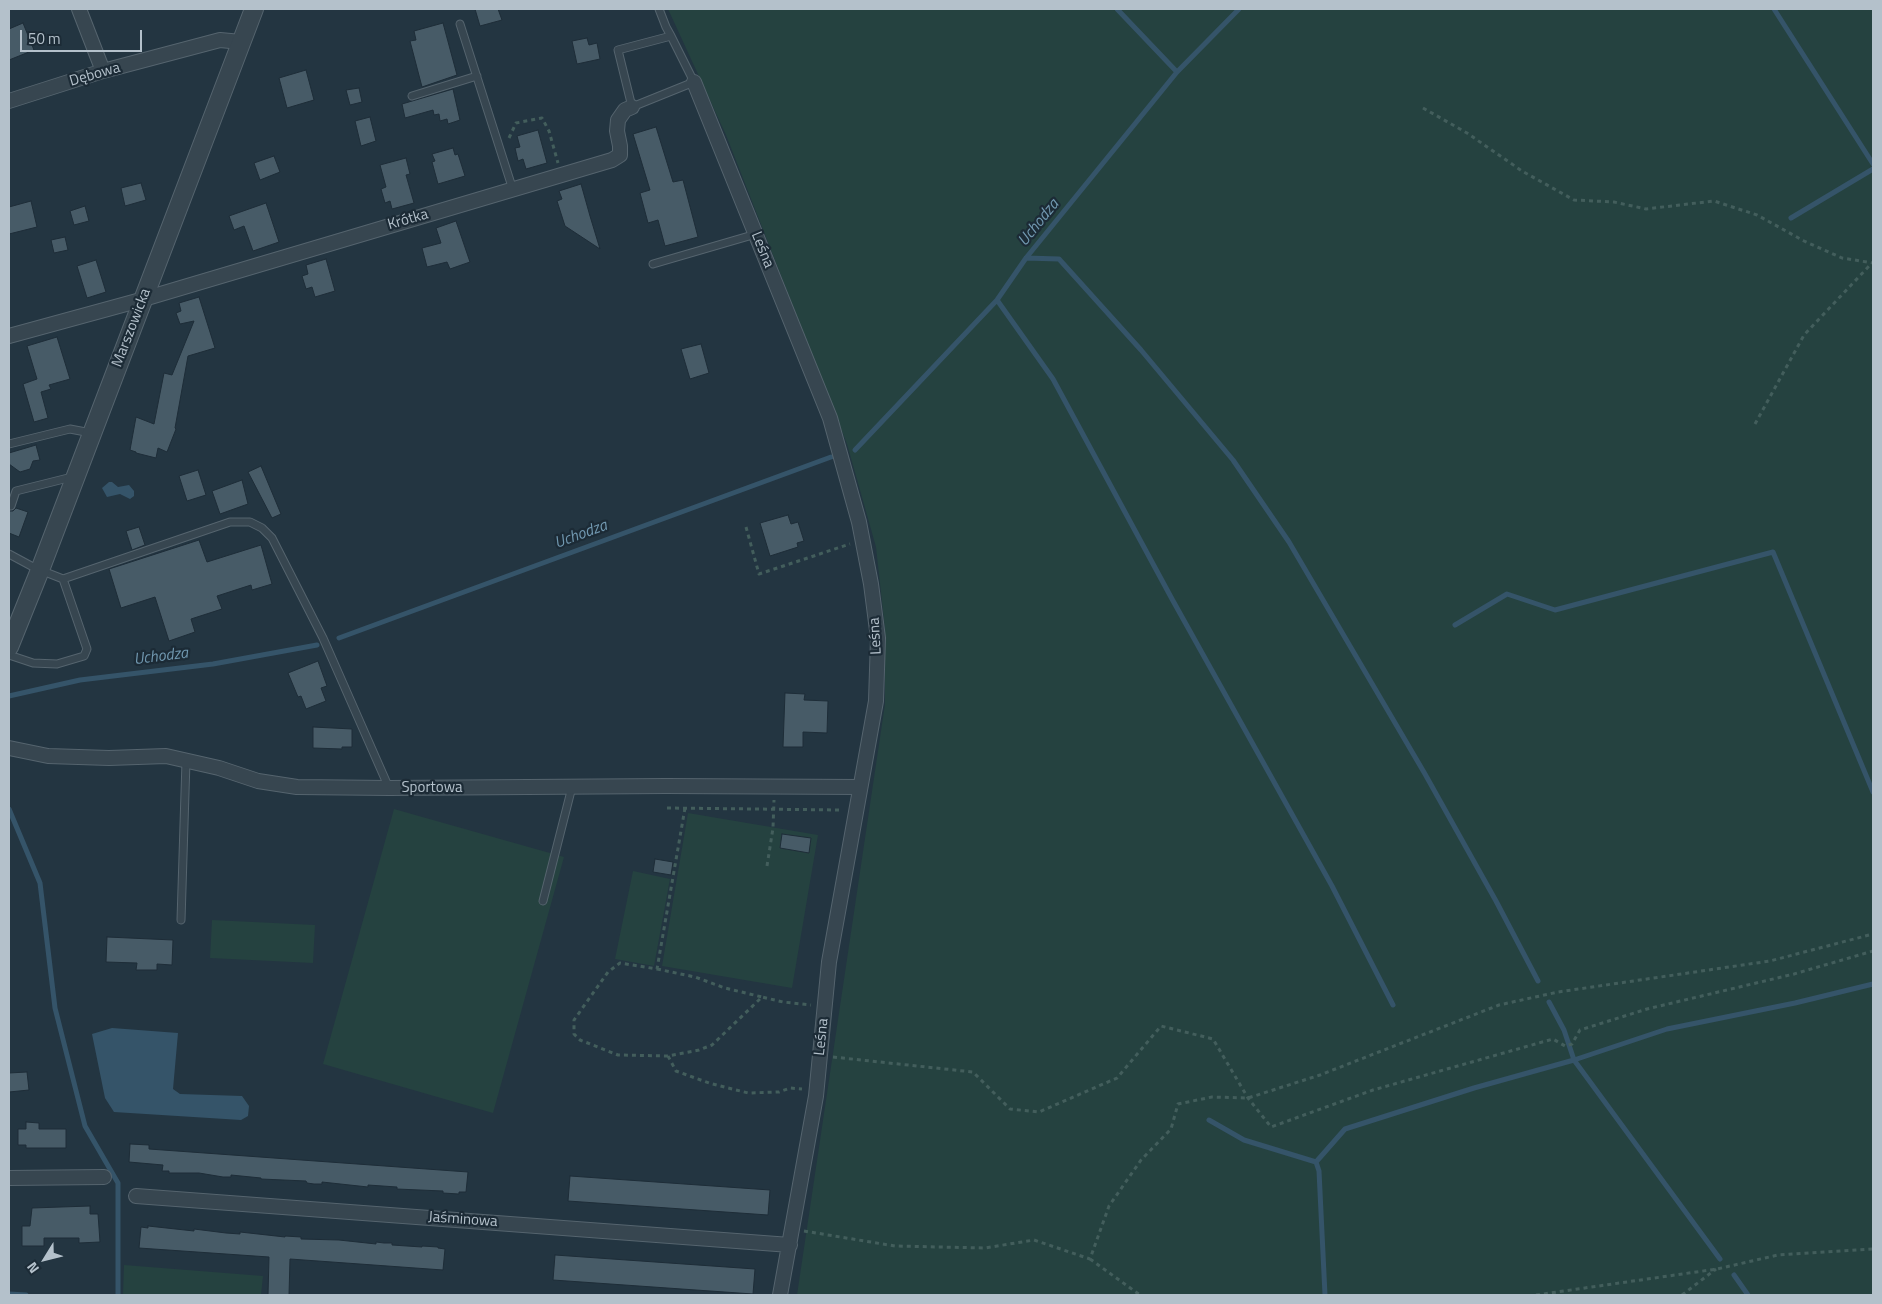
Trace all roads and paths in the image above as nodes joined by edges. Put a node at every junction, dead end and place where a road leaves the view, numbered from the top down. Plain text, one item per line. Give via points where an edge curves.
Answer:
1 (79, 9) edge
2 (254, 9) edge
3 (659, 9) edge
4 (460, 24) dead end
5 (671, 36) junction
6 (241, 42) junction
7 (103, 71) junction
8 (476, 76) junction
9 (694, 82) junction
10 (412, 96) dead end
11 (9, 101) edge
12 (632, 107) junction
13 (1423, 108) dead end
14 (510, 144) dead end
15 (562, 175) junction
16 (513, 190) junction
17 (756, 234) junction
18 (653, 264) dead end
19 (1872, 264) edge
20 (143, 299) junction
21 (9, 336) edge
22 (1754, 424) dead end
23 (92, 433) junction
24 (9, 444) edge
25 (74, 479) junction
26 (11, 506) dead end
27 (746, 527) dead end
28 (862, 540) junction
29 (9, 554) edge
30 (40, 570) junction
31 (63, 579) junction
32 (9, 646) edge
33 (9, 655) edge
34 (9, 748) edge
35 (186, 761) junction
36 (572, 786) junction
37 (860, 787) junction
38 (389, 788) junction
39 (667, 808) dead end
40 (685, 808) junction
41 (774, 810) junction
42 (856, 810) junction
43 (767, 866) dead end
44 (543, 900) dead end
45 (181, 920) dead end
46 (1873, 934) edge
47 (1873, 951) edge
48 (657, 969) junction
49 (762, 997) junction
50 (825, 1007) junction
51 (820, 1055) junction
52 (668, 1056) junction
53 (816, 1091) junction
54 (1248, 1098) junction
55 (104, 1177) dead end
56 (9, 1178) edge
57 (136, 1196) dead end
58 (793, 1229) junction
59 (790, 1245) junction
60 (1873, 1249) edge
61 (1090, 1258) junction
62 (1717, 1269) junction
63 (780, 1295) edge
64 (1140, 1295) edge
65 (1536, 1295) edge
66 (1682, 1295) edge

1 - 7 street
2 - 6 street, Marszowicka
3 - 5 lane, Leśna
4 - 8 lane
5 - 9 lane, Leśna
5 - 12 lane via 618,50
6 - 7 street, Dębowa via 220,40
6 - 20 street, Marszowicka
7 - 11 street, Dębowa
8 - 10 lane
8 - 16 lane
9 - 12 lane
9 - 17 street, Leśna
12 - 15 street, Krótka via 625,110 618,120 620,155
13 - 19 path via 1574,200 1614,202 1646,209 1714,200 1757,215 1842,258
14 - 15 path via 509,137 516,123 542,118
15 - 16 street, Krótka
16 - 20 street, Krótka
17 - 18 lane
17 - 28 street, Leśna via 830,418
19 - 22 path via 1804,336
20 - 21 street
20 - 23 street, Marszowicka
23 - 24 lane via 70,429
23 - 25 street, Marszowicka
25 - 26 lane via 16,491
25 - 30 street, Marszowicka
27 - 28 path via 759,574
28 - 37 street, Leśna via 878,638 876,701
29 - 30 lane
30 - 31 lane
30 - 32 street, Marszowicka
31 - 33 lane via 87,649 84,656 57,664 33,663
31 - 38 lane via 230,522 250,522 262,528 272,538 324,638
34 - 35 street, Sportowa via 48,756 166,756
35 - 38 street, Sportowa via 258,781 297,786
35 - 45 lane
36 - 37 street, Sportowa
36 - 38 street, Sportowa
36 - 44 lane
37 - 42 street, Leśna
39 - 40 path
40 - 41 path
40 - 48 path
41 - 42 path
41 - 43 path
42 - 50 street, Leśna via 829,962
46 - 54 path via 1770,960 1558,992 1499,1005 1320,1075
47 - 54 path via 1794,974 1647,1009 1580,1030 1572,1044 1565,1046 1553,1039 1373,1090 1271,1127
48 - 49 path
48 - 52 path via 620,963 608,972 574,1020 574,1034 580,1040 618,1055
49 - 50 path
49 - 52 path via 712,1044
50 - 51 street, Leśna
51 - 53 street, Leśna
51 - 54 path via 973,1072 1010,1109 1039,1112 1117,1078 1161,1026 1213,1039
52 - 53 path via 676,1071 748,1093 779,1092 790,1088
53 - 58 street, Leśna
54 - 61 path via 1212,1097 1178,1104 1171,1129 1141,1160 1109,1206
55 - 56 street
57 - 59 street, Jaśminowa
58 - 59 street, Leśna
58 - 61 path via 894,1246 985,1248 1034,1240
59 - 63 street, Leśna
60 - 62 path via 1778,1255
61 - 64 path
62 - 65 path
62 - 66 path

